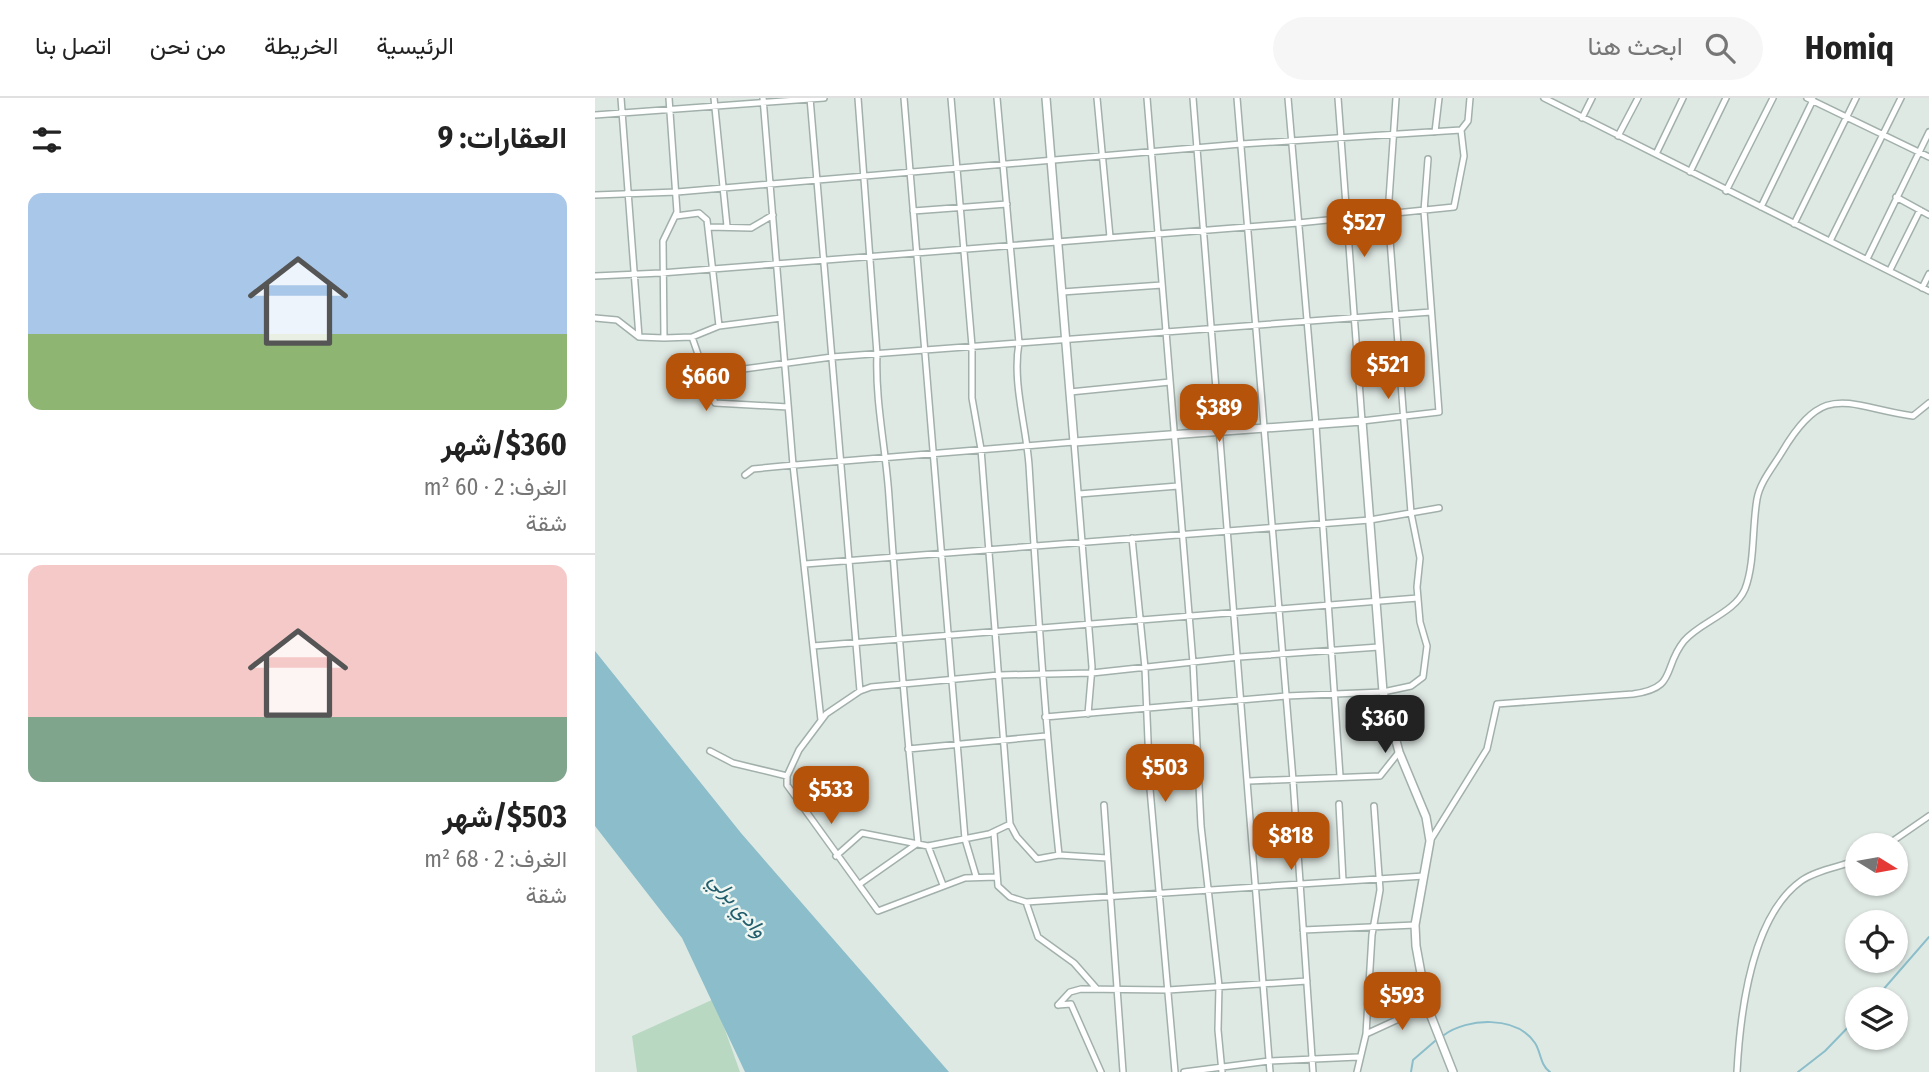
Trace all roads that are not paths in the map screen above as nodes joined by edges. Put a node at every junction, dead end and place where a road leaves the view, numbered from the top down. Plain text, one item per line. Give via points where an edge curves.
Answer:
1 (621, 98) edge
2 (669, 98) edge
3 (714, 98) edge
4 (824, 98) edge
5 (858, 98) edge
6 (904, 98) edge
7 (951, 98) edge
8 (997, 98) edge
9 (1047, 98) edge
10 (1097, 98) edge
11 (1147, 98) edge
12 (1193, 98) edge
13 (1237, 98) edge
14 (1288, 98) edge
15 (1338, 98) edge
16 (1396, 98) edge
17 (1439, 98) edge
18 (1470, 98) edge
19 (1592, 98) edge
20 (1637, 98) edge
21 (1683, 98) edge
22 (1726, 98) edge
23 (1773, 98) edge
24 (1856, 98) edge
25 (1901, 98) edge
26 (811, 99) edge
27 (1548, 99) edge
28 (1811, 99) edge
29 (763, 101) edge
30 (715, 107) junction
31 (670, 109) junction
32 (621, 113) junction
33 (595, 115) edge
34 (1847, 117) junction
35 (1582, 118) junction
36 (1461, 130) junction
37 (1435, 132) junction
38 (1929, 132) edge
39 (1391, 133) junction
40 (1883, 135) junction
41 (1618, 136) junction
42 (1341, 138) junction
43 (1292, 143) junction
44 (1241, 144) junction
45 (1196, 148) junction
46 (1918, 152) junction
47 (1152, 153) junction
48 (1656, 154) junction
49 (1102, 157) junction
50 (1929, 158) edge
51 (1428, 159) dead end
52 (1052, 161) junction
53 (1002, 165) junction
54 (956, 167) junction
55 (910, 171) junction
56 (1690, 172) junction
57 (863, 174) junction
58 (817, 180) junction
59 (771, 184) junction
60 (723, 188) junction
61 (1725, 191) junction
62 (677, 192) junction
63 (629, 193) junction
64 (595, 195) edge
65 (1896, 197) junction
66 (1007, 204) junction
67 (960, 206) junction
68 (1761, 207) junction
69 (1920, 210) junction
70 (913, 211) junction
71 (1424, 211) junction
72 (1388, 214) junction
73 (773, 215) junction
74 (1929, 215) edge
75 (676, 216) junction
76 (1347, 218) junction
77 (1298, 223) junction
78 (1794, 224) junction
79 (727, 226) junction
80 (1247, 226) junction
81 (709, 227) junction
82 (1203, 228) junction
83 (1158, 234) junction
84 (1110, 237) junction
85 (1830, 240) junction
86 (1058, 241) junction
87 (1011, 244) junction
88 (963, 247) junction
89 (916, 252) junction
90 (869, 256) junction
91 (1867, 259) junction
92 (824, 260) junction
93 (775, 264) junction
94 (712, 268) junction
95 (1890, 270) junction
96 (633, 273) junction
97 (661, 273) junction
98 (1929, 274) edge
99 (595, 276) edge
100 (1162, 285) junction
101 (1922, 288) junction
102 (1929, 291) edge
103 (1062, 292) junction
104 (1431, 312) junction
105 (1394, 314) junction
106 (1356, 317) junction
107 (595, 318) edge
108 (781, 318) junction
109 (1308, 322) junction
110 (1257, 324) junction
111 (719, 326) junction
112 (1212, 327) junction
113 (1166, 332) junction
114 (639, 337) junction
115 (692, 337) junction
116 (664, 338) junction
117 (1065, 340) junction
118 (1019, 343) junction
119 (972, 346) junction
120 (926, 350) junction
121 (877, 354) junction
122 (832, 357) junction
123 (784, 362) junction
124 (707, 374) junction
125 (1170, 382) junction
126 (1070, 392) junction
127 (1929, 404) edge
128 (787, 407) junction
129 (1402, 417) junction
130 (1363, 421) junction
131 (1316, 425) junction
132 (1265, 428) junction
133 (1221, 430) junction
134 (1175, 434) junction
135 (1075, 442) junction
136 (1028, 445) junction
137 (981, 450) junction
138 (932, 453) junction
139 (886, 457) junction
140 (841, 461) junction
141 (793, 465) junction
142 (745, 475) dead end
143 (1178, 486) junction
144 (1079, 494) junction
145 (1439, 508) dead end
146 (1411, 513) junction
147 (1370, 520) junction
148 (1323, 522) junction
149 (1272, 526) junction
150 (1228, 529) junction
151 (1182, 534) junction
152 (1132, 538) junction
153 (1082, 542) junction
154 (1034, 545) junction
155 (988, 548) junction
156 (942, 552) junction
157 (893, 558) junction
158 (847, 561) junction
159 (805, 564) junction
160 (1418, 598) junction
161 (1376, 601) junction
162 (1328, 605) junction
163 (1279, 608) junction
164 (1235, 611) junction
165 (1188, 615) junction
166 (1140, 619) junction
167 (1089, 623) junction
168 (1039, 626) junction
169 (995, 629) junction
170 (950, 633) junction
171 (899, 637) junction
172 (855, 640) junction
173 (813, 646) junction
174 (1379, 647) junction
175 (1332, 651) junction
176 (1283, 654) junction
177 (1239, 657) junction
178 (1193, 663) junction
179 (1145, 668) junction
180 (1042, 673) junction
181 (1092, 673) junction
182 (999, 675) junction
183 (953, 679) junction
184 (903, 683) junction
185 (860, 691) junction
186 (1384, 692) junction
187 (1337, 694) junction
188 (1286, 696) junction
189 (1243, 700) junction
190 (1195, 705) junction
191 (1147, 709) junction
192 (1088, 714) junction
193 (1045, 717) junction
194 (821, 720) junction
195 (1046, 736) junction
196 (1004, 740) junction
197 (957, 744) junction
198 (908, 748) junction
199 (710, 751) dead end
200 (1399, 752) junction
201 (786, 776) junction
202 (1341, 776) junction
203 (1249, 780) junction
204 (1293, 780) junction
205 (1339, 804) dead end
206 (1104, 805) dead end
207 (1374, 806) dead end
208 (1929, 816) edge
209 (1010, 824) junction
210 (994, 833) junction
211 (1904, 833) edge
212 (965, 839) junction
213 (1430, 841) junction
214 (918, 845) junction
215 (928, 846) junction
216 (1059, 855) junction
217 (837, 856) junction
218 (1107, 858) junction
219 (1845, 864) edge
220 (976, 876) junction
221 (1424, 876) junction
222 (996, 877) junction
223 (1379, 879) junction
224 (1343, 881) junction
225 (861, 883) junction
226 (943, 885) junction
227 (1300, 885) junction
228 (1256, 888) junction
229 (1207, 891) junction
230 (1160, 894) junction
231 (1111, 897) junction
232 (1026, 902) junction
233 (1416, 925) junction
234 (1374, 926) junction
235 (1303, 930) junction
236 (1307, 981) junction
237 (1265, 983) junction
238 (1219, 986) junction
239 (1097, 988) junction
240 (1118, 990) junction
241 (1168, 990) junction
242 (1427, 1006) junction
243 (1366, 1034) junction
244 (1358, 1057) junction
245 (1312, 1059) junction
246 (1269, 1061) junction
247 (1222, 1070) edge
248 (1359, 1071) edge
249 (1101, 1072) edge
250 (1123, 1072) edge
251 (1175, 1072) edge
252 (1184, 1072) edge
253 (1270, 1072) edge
254 (1313, 1072) edge
255 (1453, 1072) edge
256 (1737, 1072) edge

1 - 32 street
2 - 31 street
3 - 30 street
4 - 26 street
5 - 57 street
6 - 55 street
7 - 54 street
8 - 53 street
9 - 52 street
10 - 49 street
11 - 47 street
12 - 45 street
13 - 44 street
14 - 43 street
15 - 42 street
16 - 39 street
17 - 37 street
18 - 36 street via 1468,121
19 - 35 street
20 - 41 street
21 - 48 street
22 - 56 street
23 - 61 street
24 - 34 street
25 - 40 street
26 - 29 street
26 - 58 street
27 - 35 street
28 - 34 street
28 - 68 street
29 - 30 street
29 - 59 street
30 - 31 street
30 - 60 street
31 - 32 street
31 - 62 street
32 - 33 street
32 - 63 street
34 - 40 street
34 - 78 street
35 - 41 street
36 - 37 street
36 - 71 street via 1464,156 1456,206
37 - 39 street
38 - 46 street
39 - 42 street
39 - 72 street
40 - 46 street
40 - 85 street
41 - 48 street
42 - 43 street
42 - 76 street
43 - 44 street
43 - 77 street
44 - 45 street
44 - 80 street
45 - 47 street
45 - 82 street
46 - 50 street
46 - 65 street
47 - 49 street
47 - 83 street
48 - 56 street
49 - 52 street
49 - 84 street
51 - 71 street
52 - 53 street
52 - 86 street
53 - 54 street
53 - 66 street
54 - 55 street
54 - 67 street
55 - 57 street
55 - 70 street
56 - 61 street
57 - 58 street
57 - 90 street
58 - 59 street
58 - 92 street
59 - 60 street
59 - 73 street
60 - 62 street
60 - 79 street
61 - 68 street
62 - 63 street
62 - 75 street
63 - 64 street
63 - 96 street
65 - 69 street
65 - 91 street
66 - 67 street
66 - 87 street
67 - 70 street
67 - 88 street
68 - 78 street
69 - 74 street
69 - 95 street
70 - 89 street
71 - 72 street
71 - 104 street
72 - 76 street
72 - 105 street
73 - 79 street via 751,228
73 - 93 street
75 - 81 street via 701,214
75 - 97 street via 663,241
76 - 77 street
76 - 106 street
77 - 80 street
77 - 109 street
78 - 85 street
79 - 81 street
80 - 82 street
80 - 110 street
81 - 94 street
82 - 83 street
82 - 112 street
83 - 84 street
83 - 100 street
84 - 86 street
85 - 91 street
86 - 87 street
86 - 103 street
87 - 88 street
87 - 118 street
88 - 89 street
88 - 119 street
89 - 90 street
89 - 120 street
90 - 92 street
90 - 121 street
91 - 95 street
92 - 93 street
92 - 122 street
93 - 94 street
93 - 108 street
94 - 97 street
94 - 111 street
95 - 101 street
96 - 97 street
96 - 99 street
96 - 114 street
97 - 116 street
98 - 101 street
100 - 103 street
100 - 113 street
101 - 102 street
103 - 117 street
104 - 105 street
104 - 129 street via 1439,412
105 - 106 street
105 - 129 street
106 - 109 street
106 - 130 street
107 - 114 street via 617,320
108 - 111 street
108 - 123 street
109 - 110 street
109 - 131 street
110 - 112 street
110 - 132 street
111 - 115 street
112 - 113 street
112 - 133 street
113 - 117 street
113 - 125 street
114 - 116 street
115 - 116 street
115 - 124 street
117 - 118 street
117 - 126 street
118 - 119 street
118 - 136 street via 1017,369
119 - 120 street
119 - 137 street via 971,384
120 - 121 street
120 - 138 street
121 - 122 street
121 - 139 street via 876,389
122 - 123 street
122 - 140 street
123 - 124 street
123 - 128 street
124 - 128 street via 715,403
125 - 126 street
125 - 134 street
126 - 135 street
127 - 213 street via 1913,416 1854,402 1829,404 1808,415 1794,430 1760,489 1745,590 1684,641 1664,683 1650,692 1497,704 1487,749
128 - 141 street
129 - 130 street
129 - 146 street
130 - 131 street
130 - 147 street
131 - 132 street
131 - 148 street
132 - 133 street
132 - 149 street
133 - 134 street
133 - 150 street
134 - 135 street
134 - 143 street
135 - 136 street
135 - 144 street
136 - 137 street
136 - 154 street
137 - 138 street
137 - 155 street
138 - 139 street
138 - 156 street
139 - 140 street
139 - 157 street
140 - 141 street
140 - 158 street
141 - 142 street via 753,469
141 - 159 street
143 - 144 street
143 - 151 street
144 - 153 street
145 - 146 street
146 - 147 street
146 - 160 street via 1419,558
147 - 148 street
147 - 161 street
148 - 149 street
148 - 162 street
149 - 150 street
149 - 163 street
150 - 151 street
150 - 164 street
151 - 152 street
151 - 165 street
152 - 153 street
152 - 166 street
153 - 154 street
153 - 167 street
154 - 155 street
154 - 168 street
155 - 156 street
155 - 169 street
156 - 157 street
156 - 170 street
157 - 158 street
157 - 171 street
158 - 159 street
158 - 172 street
159 - 173 street
160 - 161 street
160 - 186 street via 1427,646 1423,677 1411,686
161 - 162 street
161 - 174 street
162 - 163 street
162 - 175 street
163 - 164 street
163 - 176 street
164 - 165 street
164 - 177 street
165 - 166 street
165 - 178 street
166 - 167 street
166 - 179 street
167 - 168 street
167 - 181 street
168 - 169 street
168 - 180 street
169 - 170 street
169 - 182 street
170 - 171 street
170 - 183 street
171 - 172 street
171 - 184 street
172 - 173 street
172 - 185 street
173 - 194 street
174 - 175 street
174 - 186 street
175 - 176 street
175 - 187 street
176 - 177 street
176 - 188 street
177 - 178 street
177 - 189 street
178 - 179 street
178 - 190 street
179 - 181 street
179 - 191 street
180 - 181 street
180 - 182 street
180 - 193 street
181 - 192 street
182 - 183 street
182 - 196 street
183 - 184 street
183 - 197 street
184 - 185 street
184 - 198 street
185 - 194 street
186 - 187 street
186 - 200 street
187 - 188 street
187 - 202 street
188 - 189 street
188 - 204 street
189 - 190 street
189 - 203 street
190 - 191 street
190 - 229 street
191 - 192 street
191 - 230 street
192 - 193 street
193 - 195 street
194 - 201 street via 805,738
195 - 196 street
195 - 216 street
196 - 197 street
196 - 209 street
197 - 198 street
197 - 212 street
198 - 214 street
199 - 201 street via 733,763
200 - 202 street via 1383,775
200 - 213 street via 1419,794
201 - 217 street via 790,791
202 - 204 street
203 - 204 street
203 - 228 street
204 - 227 street
205 - 224 street
206 - 218 street
207 - 223 street
208 - 211 street
209 - 210 street
209 - 216 street via 1037,859
210 - 212 street
210 - 222 street
212 - 215 street
212 - 220 street
213 - 221 street
214 - 215 street
214 - 217 street via 862,833
214 - 225 street
215 - 226 street
216 - 218 street
217 - 225 street
218 - 231 street
219 - 256 street via 1804,878 1784,897 1767,926 1746,987
220 - 222 street
220 - 226 street
221 - 223 street
221 - 233 street
222 - 232 street via 1003,893
223 - 224 street
223 - 234 street
224 - 227 street
225 - 226 street via 881,911
227 - 228 street
227 - 235 street
228 - 229 street
228 - 237 street
229 - 230 street
229 - 238 street
230 - 231 street
230 - 241 street
231 - 232 street
231 - 240 street
232 - 239 street via 1038,937 1074,963
233 - 234 street
233 - 242 street
234 - 235 street
234 - 243 street
235 - 236 street
236 - 237 street
236 - 245 street
237 - 238 street
237 - 246 street
238 - 241 street
238 - 247 street
239 - 240 street
239 - 249 street via 1070,992 1058,1004 1071,1004
240 - 241 street
240 - 250 street
241 - 251 street
242 - 243 street
242 - 255 street
243 - 244 street
244 - 245 street
244 - 248 street
245 - 246 street
245 - 254 street
246 - 247 street
246 - 253 street
247 - 252 street

